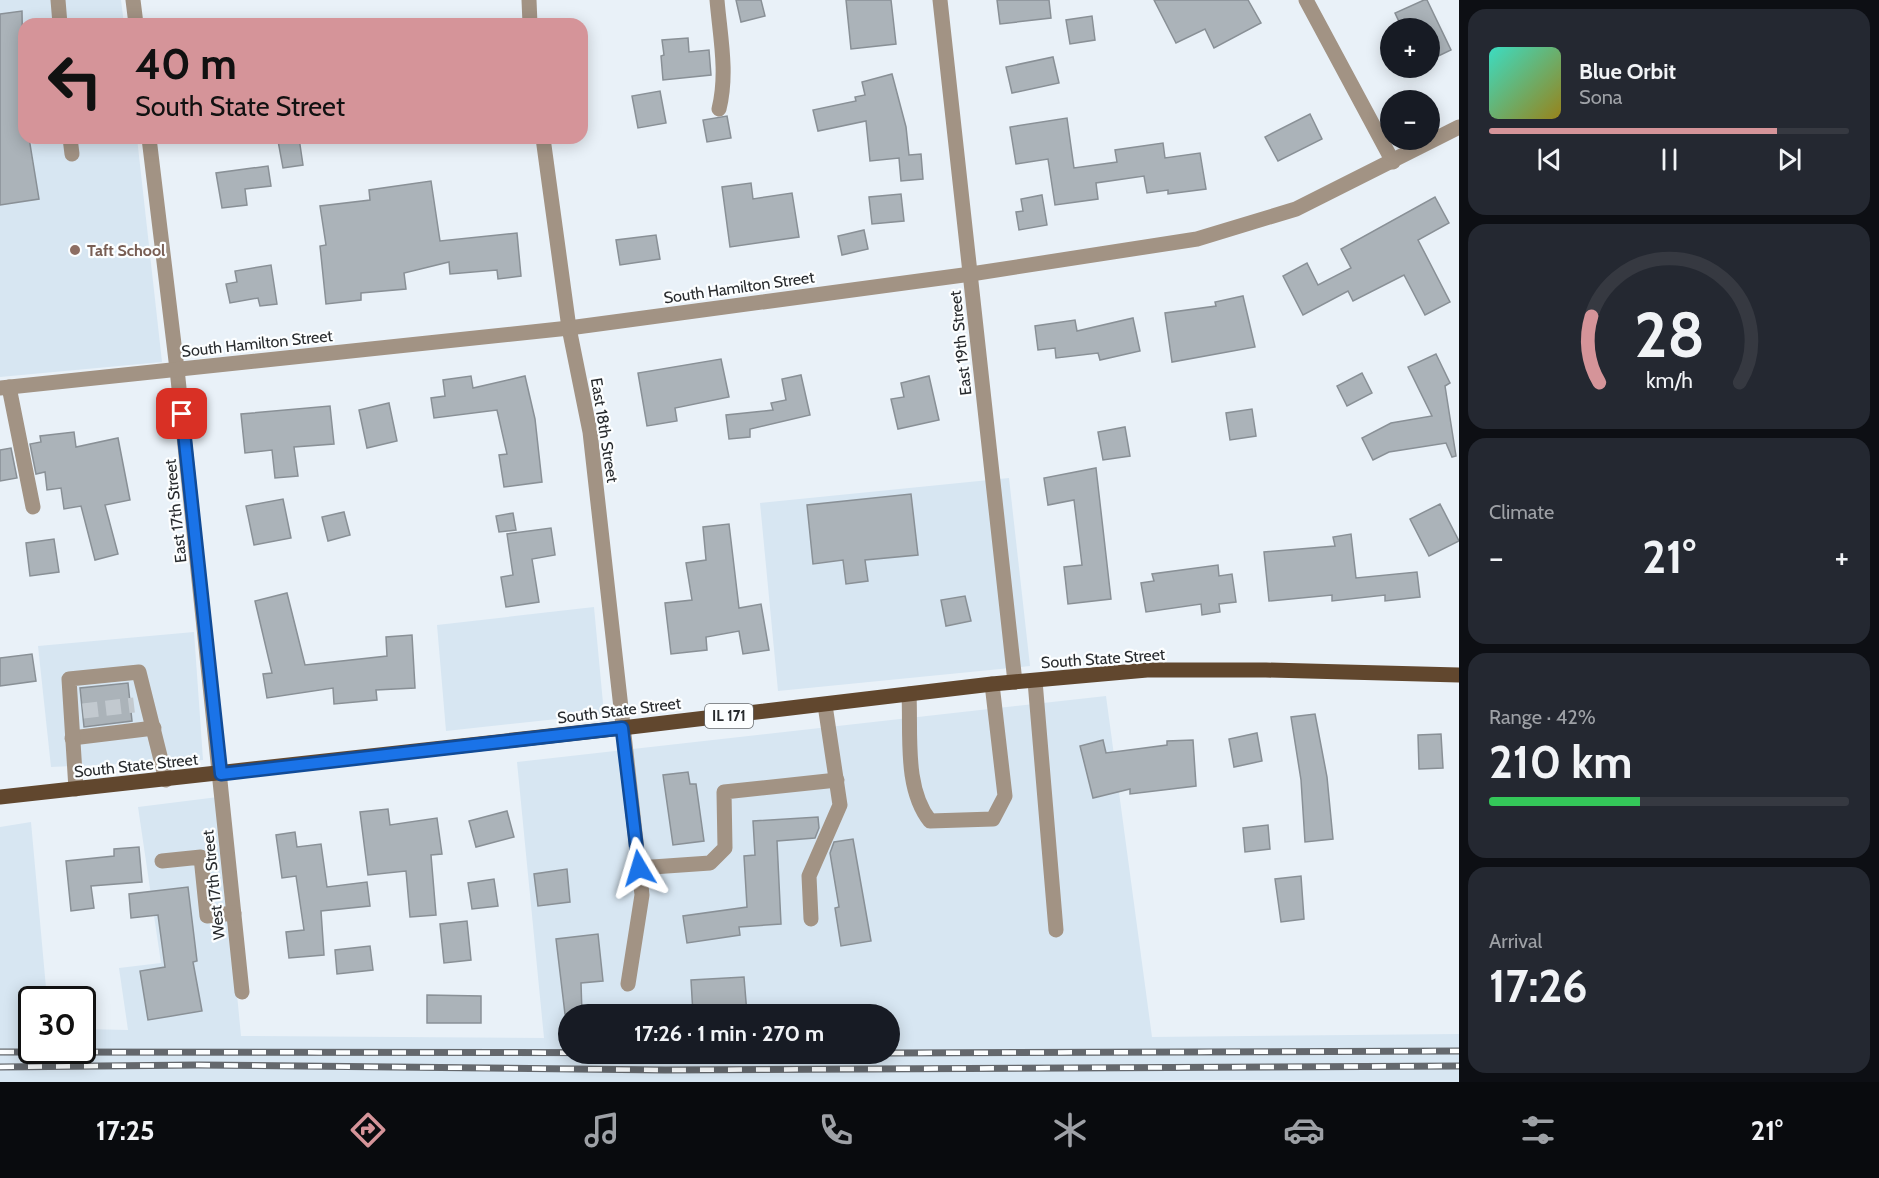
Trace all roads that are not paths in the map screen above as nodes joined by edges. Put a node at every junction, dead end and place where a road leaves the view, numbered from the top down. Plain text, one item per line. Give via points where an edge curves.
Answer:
1 (58, 0) edge
2 (133, 0) edge
3 (529, 0) edge
4 (717, 0) edge
5 (940, 0) edge
6 (1306, 0) edge
7 (60, 18) edge
8 (135, 18) edge
9 (530, 18) edge
10 (719, 109) dead end
11 (1459, 127) edge
12 (71, 144) edge
13 (150, 144) edge
14 (544, 144) edge
15 (72, 154) dead end
16 (1394, 162) junction
17 (971, 274) junction
18 (569, 328) junction
19 (177, 369) junction
20 (4, 387) edge
21 (33, 507) dead end
22 (1459, 675) edge
23 (1035, 681) junction
24 (1015, 682) junction
25 (992, 684) junction
26 (909, 694) junction
27 (825, 705) junction
28 (154, 728) junction
29 (622, 728) junction
30 (72, 738) junction
31 (221, 774) junction
32 (166, 780) junction
33 (837, 780) junction
34 (76, 789) junction
35 (0, 797) edge
36 (162, 861) dead end
37 (639, 868) junction
38 (234, 913) junction
39 (811, 919) dead end
40 (1056, 930) dead end
41 (628, 984) dead end
42 (242, 992) dead end

1 - 7 street
2 - 8 street
3 - 9 street
4 - 10 street via 723,57
5 - 17 street, East 19th Street
6 - 16 street
11 - 16 street, South Hamilton Street
12 - 15 street
13 - 19 street, East 17th Street
14 - 18 street, East 18th Street
16 - 17 street, South Hamilton Street via 1296,209 1197,239
17 - 18 street, South Hamilton Street
17 - 24 street, East 19th Street
18 - 19 street, South Hamilton Street
18 - 29 street, East 18th Street via 590,432
19 - 20 street, South Hamilton Street
19 - 31 street, East 17th Street
20 - 21 street
22 - 23 main road, South State Street / IL 171 via 1159,670
23 - 24 main road, South State Street / IL 171
23 - 40 street
24 - 25 main road, South State Street / IL 171
25 - 26 main road, South State Street / IL 171
25 - 26 street via 1005,795 993,819 930,821 920,807 914,785
26 - 27 main road, South State Street / IL 171
27 - 29 main road, South State Street / IL 171
27 - 33 street
28 - 30 street
28 - 30 street via 141,705 139,672 69,679 77,711
28 - 32 street
29 - 31 main road, South State Street / IL 171
29 - 37 street, East 18th Street
30 - 34 street
31 - 32 main road, South State Street / IL 171
31 - 38 street, West 17th Street
32 - 34 main road, South State Street / IL 171
33 - 37 street via 723,792 725,848 710,863
33 - 39 street via 840,806 809,876
34 - 35 main road, South State Street / IL 171
36 - 38 street via 201,857 207,915
37 - 41 street, East 18th Street via 642,895
38 - 42 street, West 17th Street

